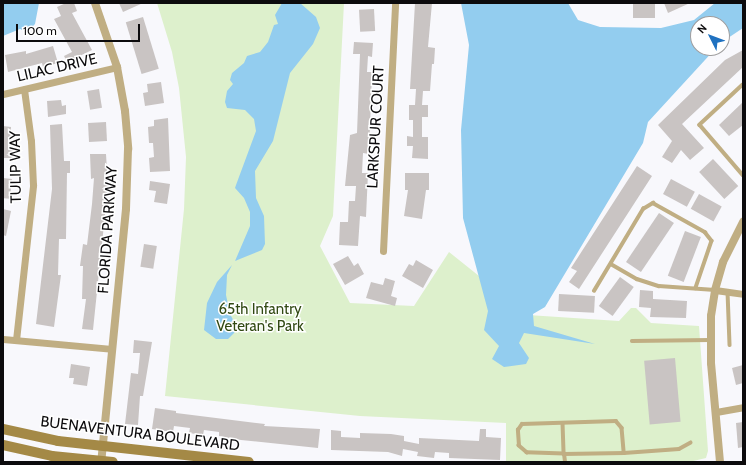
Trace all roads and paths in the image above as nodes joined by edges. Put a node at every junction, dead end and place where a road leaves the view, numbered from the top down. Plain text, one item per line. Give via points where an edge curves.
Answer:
1 (95, 3) edge
2 (395, 3) edge
3 (117, 67) junction
4 (743, 85) edge
5 (24, 89) junction
6 (3, 94) edge
7 (743, 175) edge
8 (743, 222) edge
9 (383, 251) dead end
10 (611, 264) junction
11 (696, 288) junction
12 (715, 290) junction
13 (594, 291) dead end
14 (728, 292) junction
15 (743, 294) edge
16 (3, 339) edge
17 (16, 340) junction
18 (710, 340) junction
19 (632, 341) dead end
20 (730, 345) dead end
21 (112, 349) junction
22 (743, 407) edge
23 (716, 412) junction
24 (563, 423) junction
25 (3, 429) edge
26 (690, 443) dead end
27 (3, 445) edge
28 (102, 447) junction
29 (624, 453) junction
30 (564, 454) junction
31 (101, 461) edge
32 (113, 462) edge
33 (249, 462) edge
34 (565, 462) edge
35 (720, 462) edge

1 - 3 street, FLORIDA PARKWAY
2 - 9 street, LARKSPUR COURT
3 - 5 street, LILAC DRIVE
3 - 21 street, FLORIDA PARKWAY via 126,111 128,149 126,209
4 - 7 lane via 700,125
5 - 6 street, LILAC DRIVE
5 - 17 street, TULIP WAY via 31,141 33,185
8 - 12 street via 723,262
10 - 11 lane via 637,279 659,286
10 - 11 lane via 644,209 653,203 705,232 712,241
10 - 13 lane
11 - 12 lane
12 - 14 street
12 - 18 street
14 - 15 street
14 - 20 lane
16 - 17 street
17 - 21 street
18 - 19 lane
18 - 23 street
21 - 28 street, FLORIDA PARKWAY
22 - 23 street
23 - 35 street
24 - 29 lane via 616,421 622,428
24 - 30 lane
24 - 30 lane via 522,424 518,430 519,446 527,454
25 - 28 main road, BUENAVENTURA BOULEVARD
26 - 29 lane via 679,449
27 - 31 main road, BUENAVENTURA BOULEVARD via 52,456
28 - 31 street, FLORIDA PARKWAY
28 - 33 main road, BUENAVENTURA BOULEVARD
29 - 30 lane
30 - 34 lane
31 - 32 main road, BUENAVENTURA BOULEVARD

